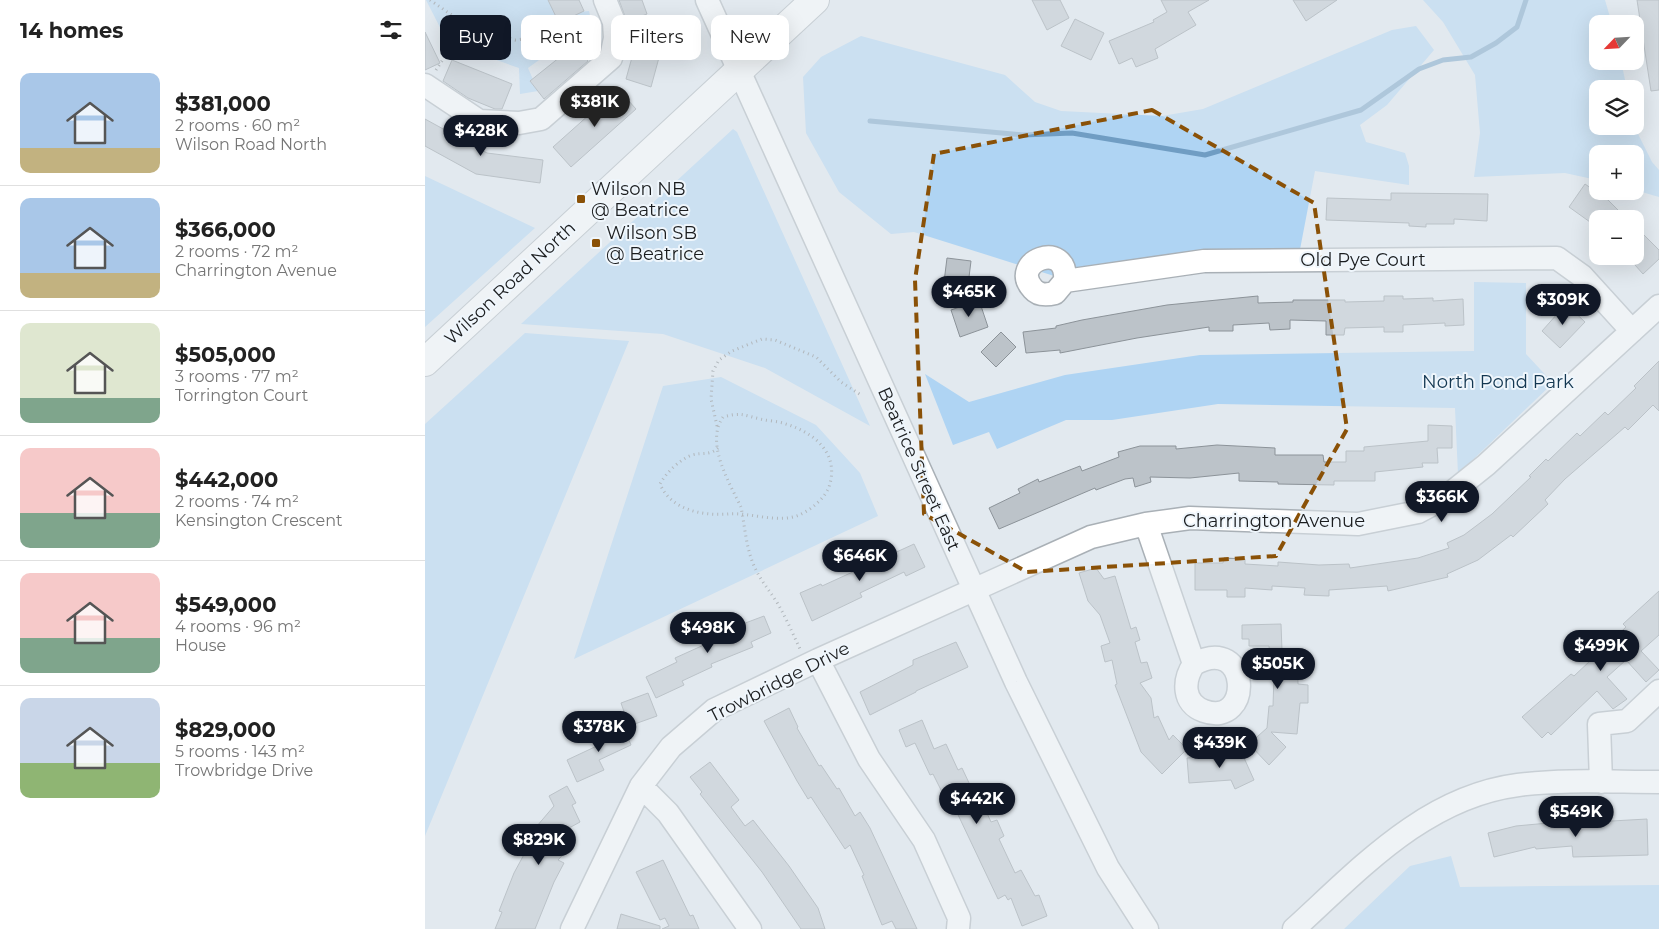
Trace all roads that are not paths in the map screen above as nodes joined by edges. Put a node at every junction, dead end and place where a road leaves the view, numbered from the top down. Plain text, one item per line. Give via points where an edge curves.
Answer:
1 (707, 0) edge
2 (815, 0) edge
3 (607, 5) edge
4 (714, 15) edge
5 (789, 19) edge
6 (734, 60) joint
7 (425, 85) edge
8 (1065, 281) dead end
9 (1659, 306) edge
10 (1632, 331) junction
11 (425, 362) edge
12 (1146, 524) junction
13 (974, 590) junction
14 (813, 662) junction
15 (1194, 664) dead end
16 (1659, 691) edge
17 (1601, 782) junction
18 (1659, 782) edge
19 (641, 786) junction
20 (572, 929) edge
21 (750, 929) edge
22 (958, 929) edge
23 (1147, 929) edge
24 (1294, 929) edge

1 - 4 street, Beatrice Street East
2 - 5 main road, Wilson Road North
3 - 7 street via 614,22 611,58 541,119 519,123 479,121
6 - 11 main road, Wilson Road North
6 - 13 street, Beatrice Street East
8 - 10 street, Old Pye Court via 1204,261 1557,258 1582,276
9 - 10 street, Charrington Avenue
10 - 12 street, Charrington Avenue via 1486,465 1446,497 1418,512 1358,524 1189,518
12 - 13 street, Charrington Avenue via 1091,537
12 - 15 street
13 - 14 street, Trowbridge Drive
13 - 23 street, Beatrice Street East via 1108,868
14 - 19 street, Trowbridge Drive via 714,710 671,747
14 - 22 street via 869,759 925,840 959,918
16 - 17 street via 1627,721 1599,724
17 - 18 street
17 - 24 street via 1516,785 1481,794 1444,809 1395,838
19 - 20 street, Trowbridge Drive
19 - 21 street via 668,813

